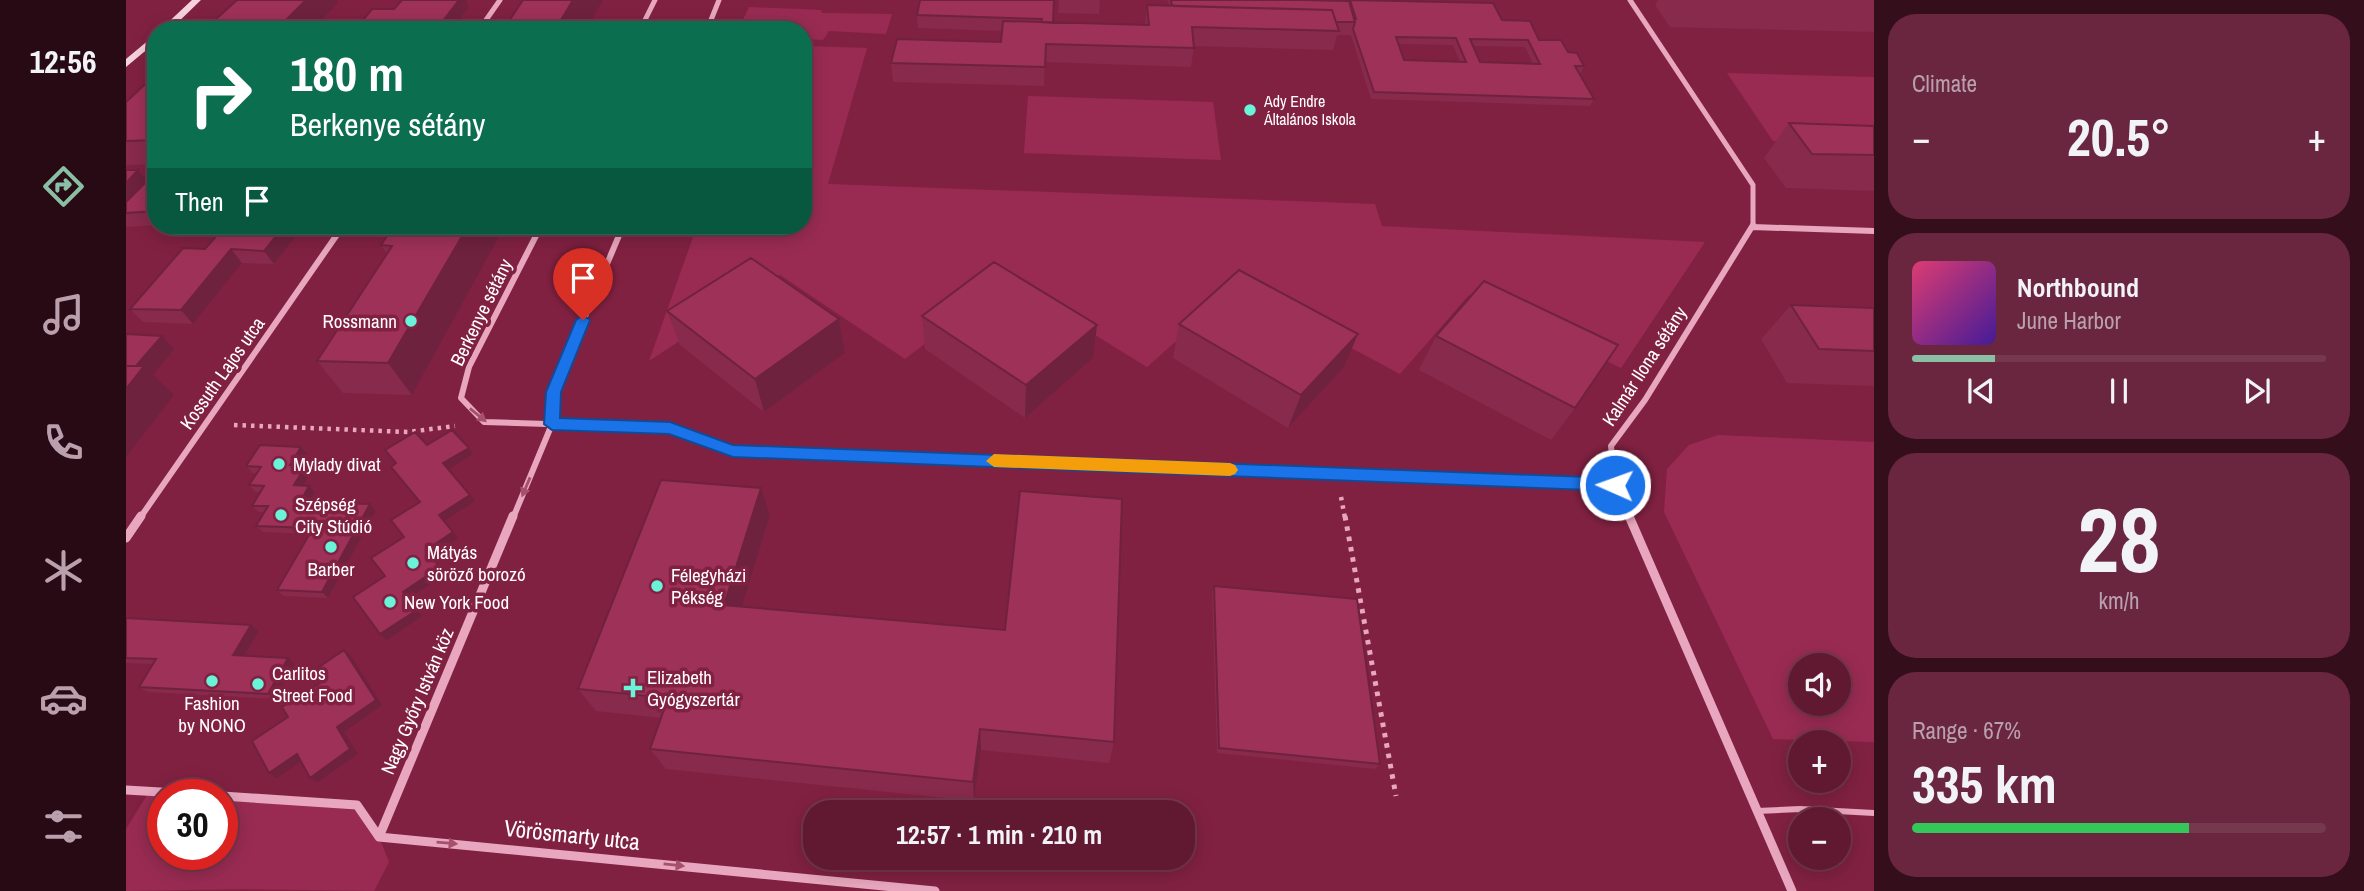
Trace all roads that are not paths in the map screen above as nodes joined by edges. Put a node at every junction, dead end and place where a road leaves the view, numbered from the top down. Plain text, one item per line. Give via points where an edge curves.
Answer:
1 (197, 0) edge
2 (500, 0) edge
3 (655, 0) edge
4 (719, 0) edge
5 (1630, 0) edge
6 (174, 21) edge
7 (486, 21) edge
8 (644, 21) edge
9 (711, 21) edge
10 (147, 45) edge
11 (126, 64) edge
12 (1754, 227) junction
13 (1874, 231) edge
14 (337, 235) edge
15 (536, 235) edge
16 (620, 235) edge
17 (552, 424) junction
18 (1615, 485) junction
19 (126, 538) edge
20 (126, 790) edge
21 (147, 791) edge
22 (238, 797) edge
23 (1757, 810) junction
24 (1874, 813) edge
25 (379, 837) junction
26 (822, 880) junction
27 (821, 891) edge
28 (935, 891) edge
29 (1792, 891) edge

1 - 6 street
2 - 7 street
3 - 8 street
4 - 9 street
5 - 12 street via 1752,185
10 - 11 street
12 - 13 street
12 - 18 street, Kalmár Ilona sétány via 1611,446
14 - 19 street, Kossuth Lajos utca
15 -> 17 street, Berkenye sétány via 469,367 461,398 484,422
16 - 17 street via 553,392
17 - 18 street via 670,428 733,451
17 -> 25 street, Nagy Győry István köz
18 - 23 street, Kalmár Ilona sétány
20 - 21 street
22 - 25 street via 357,804
23 - 24 lane
23 - 29 street, Kalmár Ilona sétány
25 -> 26 street, Vörösmarty utca
26 - 27 street
26 - 28 street, Vörösmarty utca

